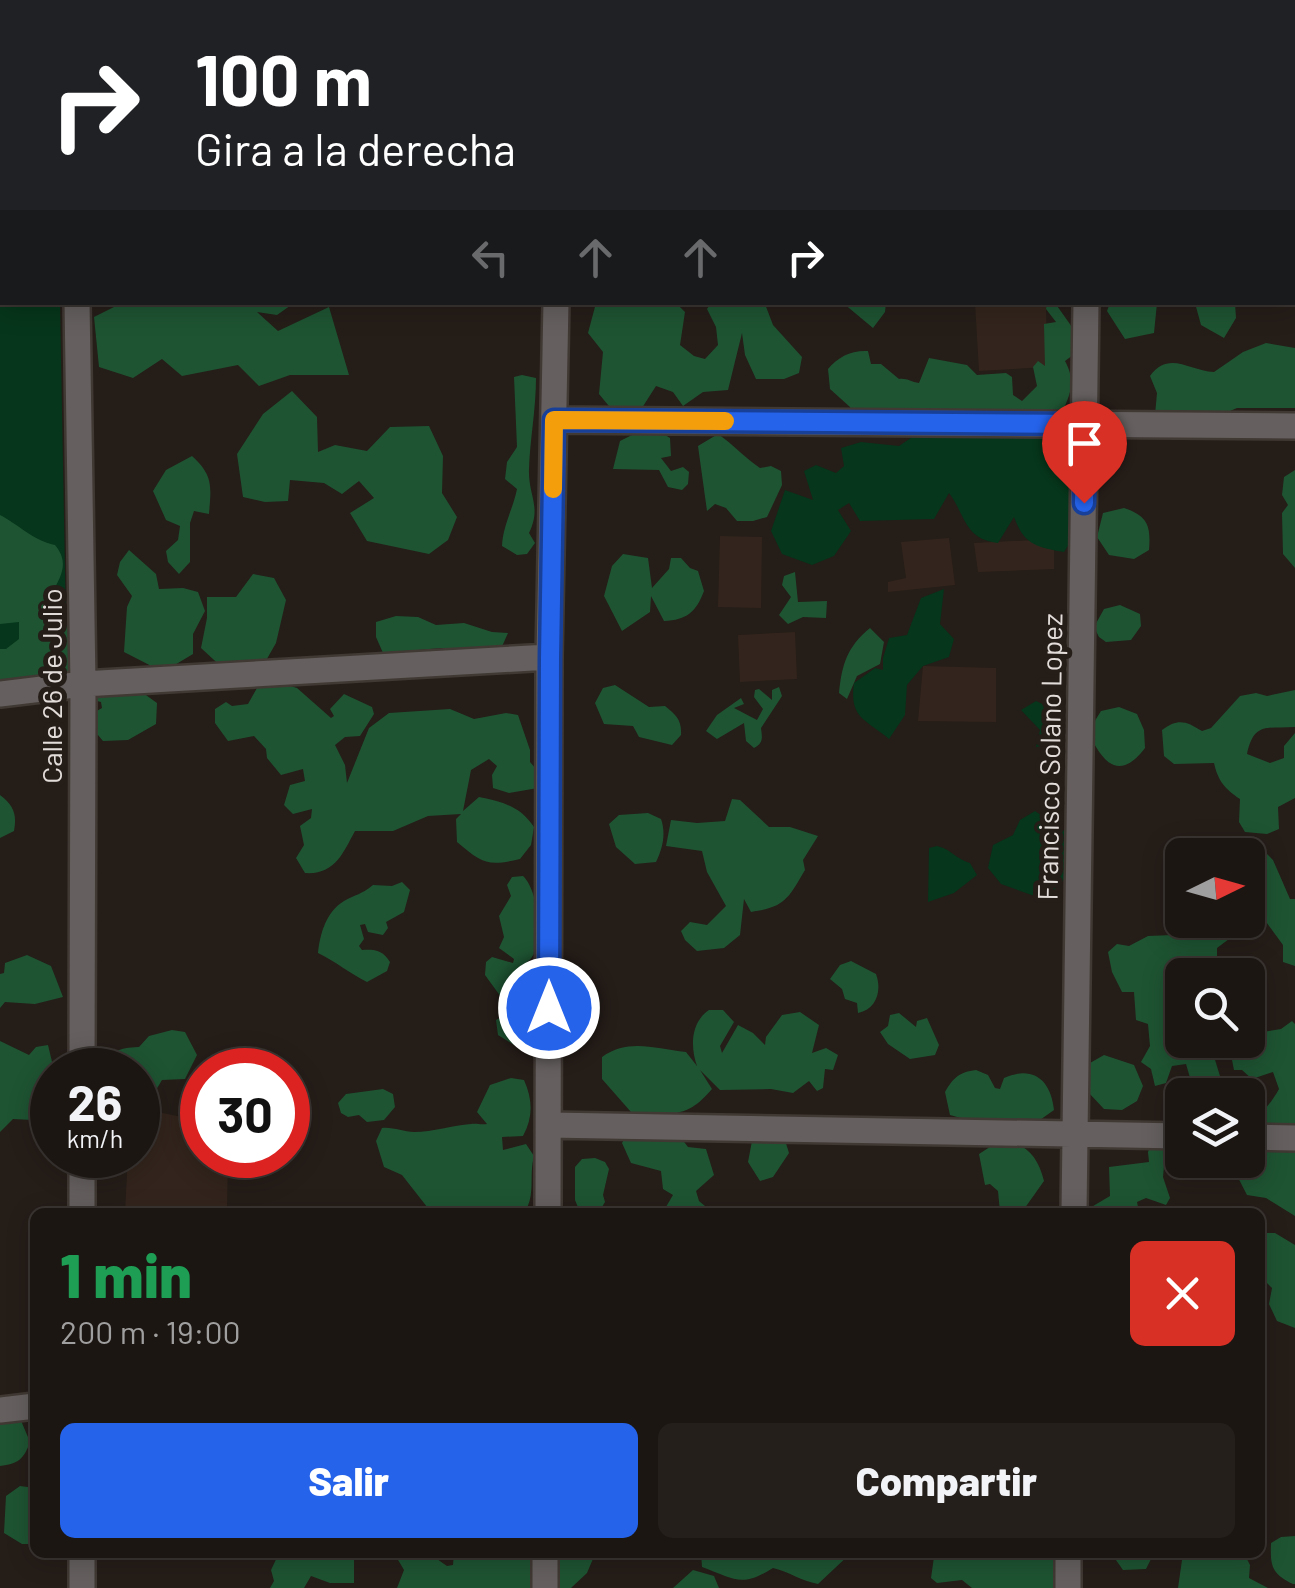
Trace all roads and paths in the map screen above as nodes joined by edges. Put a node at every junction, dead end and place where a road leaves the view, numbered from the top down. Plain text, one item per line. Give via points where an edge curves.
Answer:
1 (77, 305) edge
2 (556, 305) edge
3 (1086, 305) edge
4 (554, 420) junction
5 (1085, 424) junction
6 (1295, 426) edge
7 (550, 658) junction
8 (83, 684) junction
9 (0, 694) edge
10 (82, 1048) edge
11 (549, 1125) junction
12 (1075, 1134) junction
13 (1165, 1136) edge
14 (1265, 1138) edge
15 (1295, 1138) edge
16 (82, 1178) edge
17 (82, 1208) edge
18 (548, 1208) edge
19 (1074, 1208) edge
20 (30, 1407) edge
21 (0, 1410) edge
22 (82, 1558) edge
23 (545, 1558) edge
24 (1068, 1558) edge
25 (82, 1588) edge
26 (544, 1588) edge
27 (1068, 1588) edge

1 - 8 street, Calle 26 de Julio
2 - 4 street
3 - 5 street, Francisco Solano Lopez
4 - 5 street
4 - 7 street
5 - 6 street
5 - 12 street, Francisco Solano Lopez
7 - 8 street
7 - 11 street
8 - 9 street
8 - 10 street, Calle 26 de Julio
11 - 12 street
11 - 18 street
12 - 13 street
12 - 19 street, Francisco Solano Lopez
14 - 15 street
16 - 17 street
20 - 21 street
22 - 25 street
23 - 26 street
24 - 27 street

